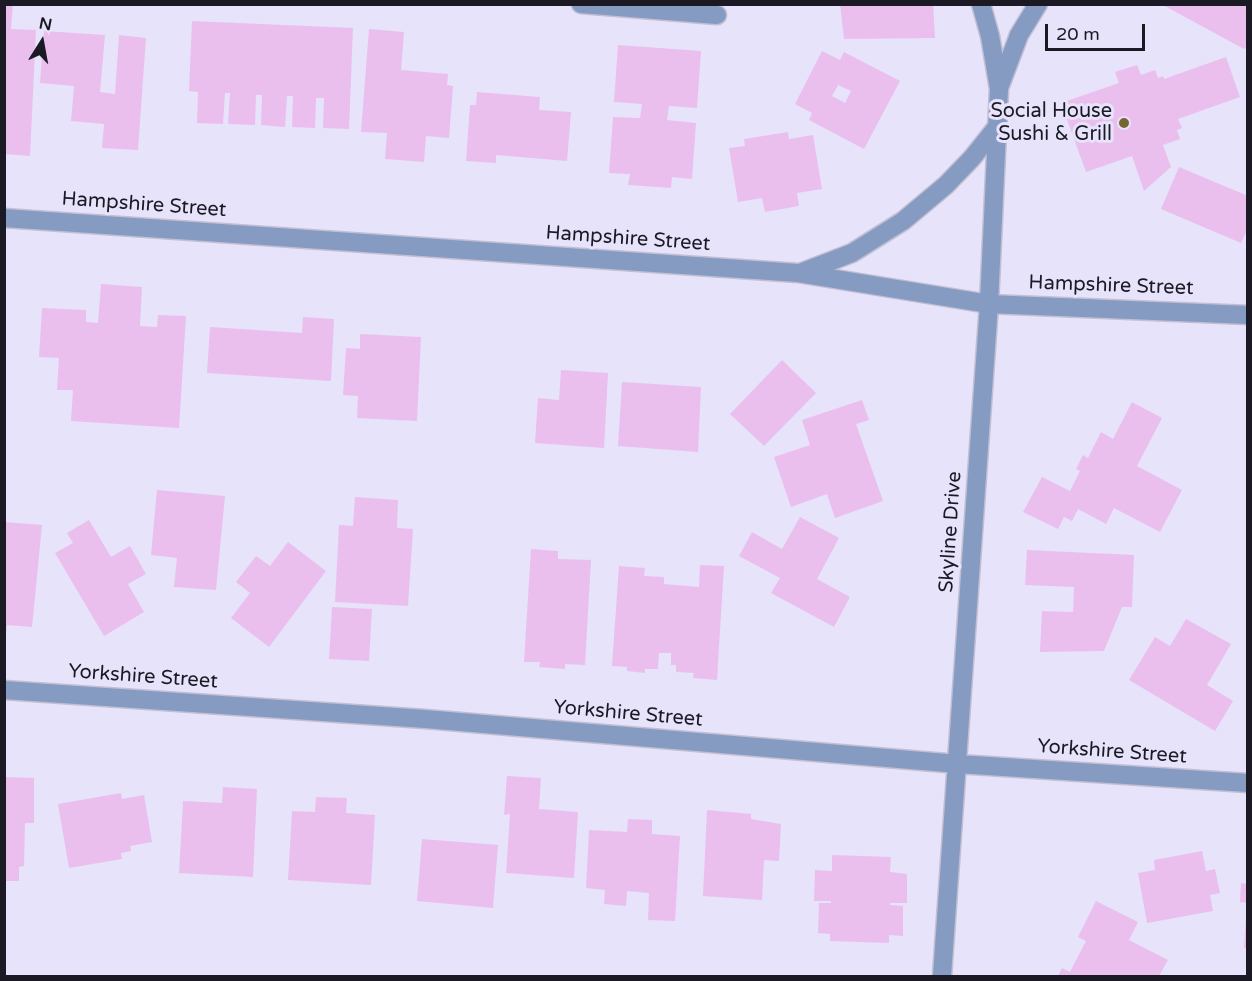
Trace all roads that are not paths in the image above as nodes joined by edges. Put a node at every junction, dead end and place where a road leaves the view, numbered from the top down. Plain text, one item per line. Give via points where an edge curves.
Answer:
1 (581, 4) edge
2 (981, 4) edge
3 (1038, 4) edge
4 (717, 15) dead end
5 (999, 89) junction
6 (996, 128) junction
7 (4, 218) edge
8 (798, 273) junction
9 (989, 304) junction
10 (1248, 315) edge
11 (4, 690) edge
12 (958, 764) junction
13 (1248, 783) edge
14 (942, 976) edge

1 - 4 street
2 - 5 street, Skyline Drive
3 - 5 street, Skyline Drive via 1019,35
5 - 6 street, Skyline Drive
6 - 8 street via 946,185 903,221 852,253
6 - 9 street, Skyline Drive
7 - 8 street, Hampshire Street
8 - 9 street, Hampshire Street
9 - 10 street, Hampshire Street
9 - 12 street, Skyline Drive
11 - 12 street, Yorkshire Street via 425,719
12 - 13 street, Yorkshire Street
12 - 14 street, Skyline Drive

